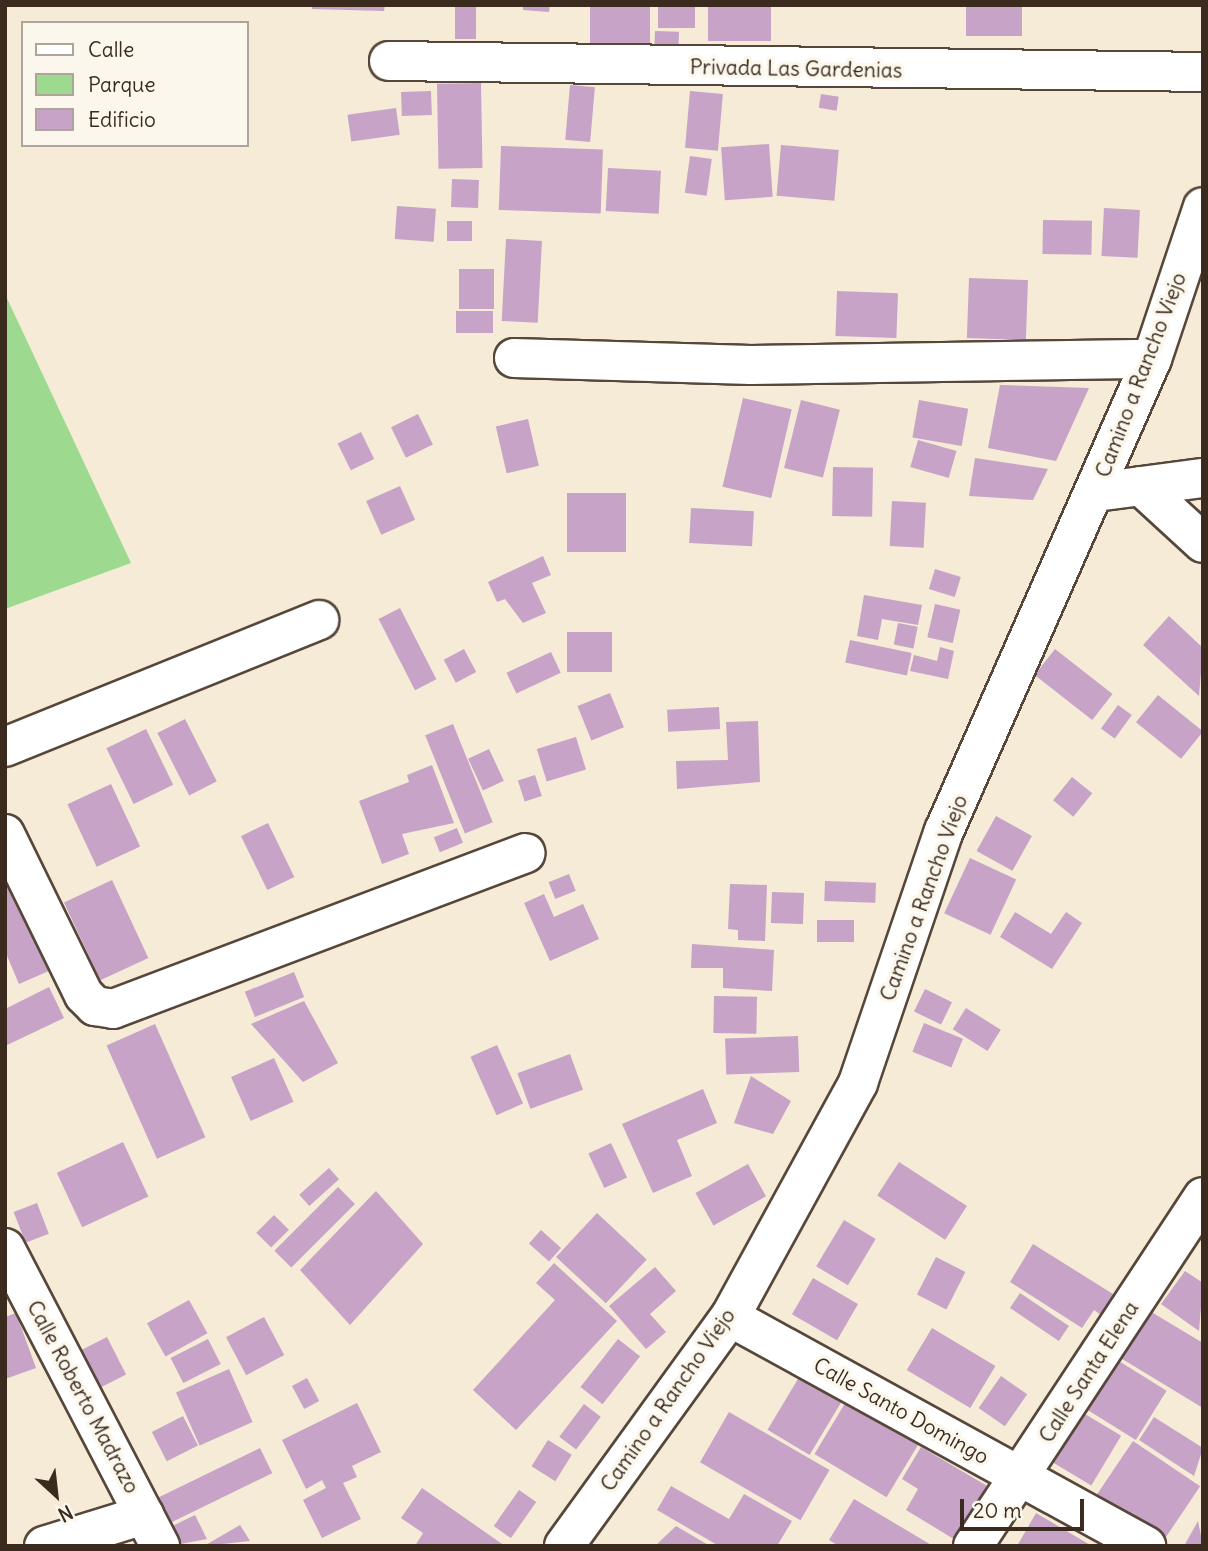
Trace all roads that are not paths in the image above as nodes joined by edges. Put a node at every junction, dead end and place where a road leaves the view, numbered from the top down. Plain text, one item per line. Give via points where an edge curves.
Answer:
1 (390, 61) dead end
2 (1203, 72) edge
3 (1203, 207) edge
4 (514, 358) dead end
5 (1152, 359) junction
6 (1203, 478) edge
7 (1141, 486) junction
8 (1096, 492) junction
9 (1203, 543) edge
10 (319, 620) dead end
11 (5, 747) edge
12 (5, 834) edge
13 (526, 853) dead end
14 (1203, 1197) edge
15 (5, 1248) edge
16 (730, 1317) junction
17 (1021, 1477) junction
18 (152, 1530) edge
19 (44, 1546) edge
20 (564, 1546) edge
21 (973, 1546) edge
22 (1146, 1546) edge

1 - 2 street, Privada Las Gardenias
3 - 5 street, Camino a Rancho Viejo
4 - 5 street via 751,365
5 - 8 street, Camino a Rancho Viejo
6 - 7 street
7 - 8 street
7 - 9 street
8 - 16 street, Camino a Rancho Viejo via 944,831 858,1083
10 - 11 street
12 - 13 street via 84,995 113,1009
14 - 17 street, Calle Santa Elena
15 - 18 street, Calle Roberto Madrazo
16 - 17 street, Calle Santo Domingo
16 - 20 street, Camino a Rancho Viejo
17 - 21 street, Calle Santa Elena
17 - 22 street, Calle Santo Domingo
18 - 19 street

